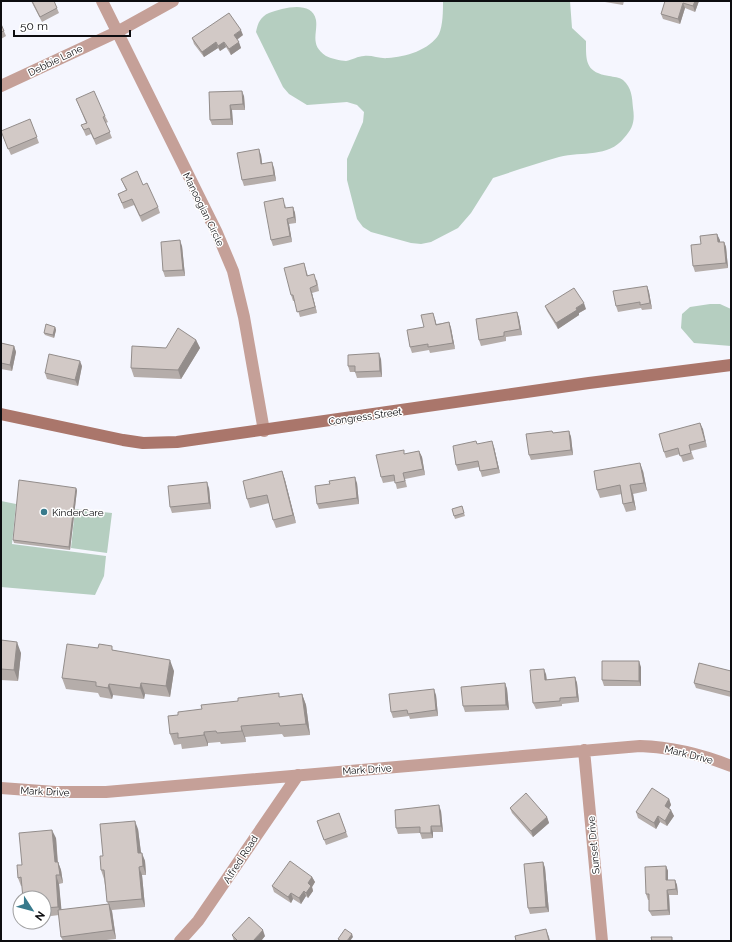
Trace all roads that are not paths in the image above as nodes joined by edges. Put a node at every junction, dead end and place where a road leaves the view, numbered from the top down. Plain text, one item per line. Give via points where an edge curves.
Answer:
1 (102, 1) edge
2 (174, 1) edge
3 (117, 32) junction
4 (1, 86) edge
5 (731, 365) edge
6 (1, 414) edge
7 (264, 431) junction
8 (584, 750) junction
9 (731, 766) edge
10 (298, 774) junction
11 (1, 788) edge
12 (180, 941) edge
13 (602, 941) edge

1 - 3 street, Manoogian Circle
2 - 3 street, Debbie Lane
3 - 4 street, Debbie Lane
3 - 7 street, Manoogian Circle via 211,220 233,271 244,317
5 - 7 main road, Congress Street via 573,385
6 - 7 main road, Congress Street via 143,443 193,441
8 - 9 street, Mark Drive via 664,746 696,753
8 - 10 street, Mark Drive via 502,759
8 - 13 street, Sunset Drive
10 - 11 street, Mark Drive via 106,792
10 - 12 street, Alfred Road via 198,921

